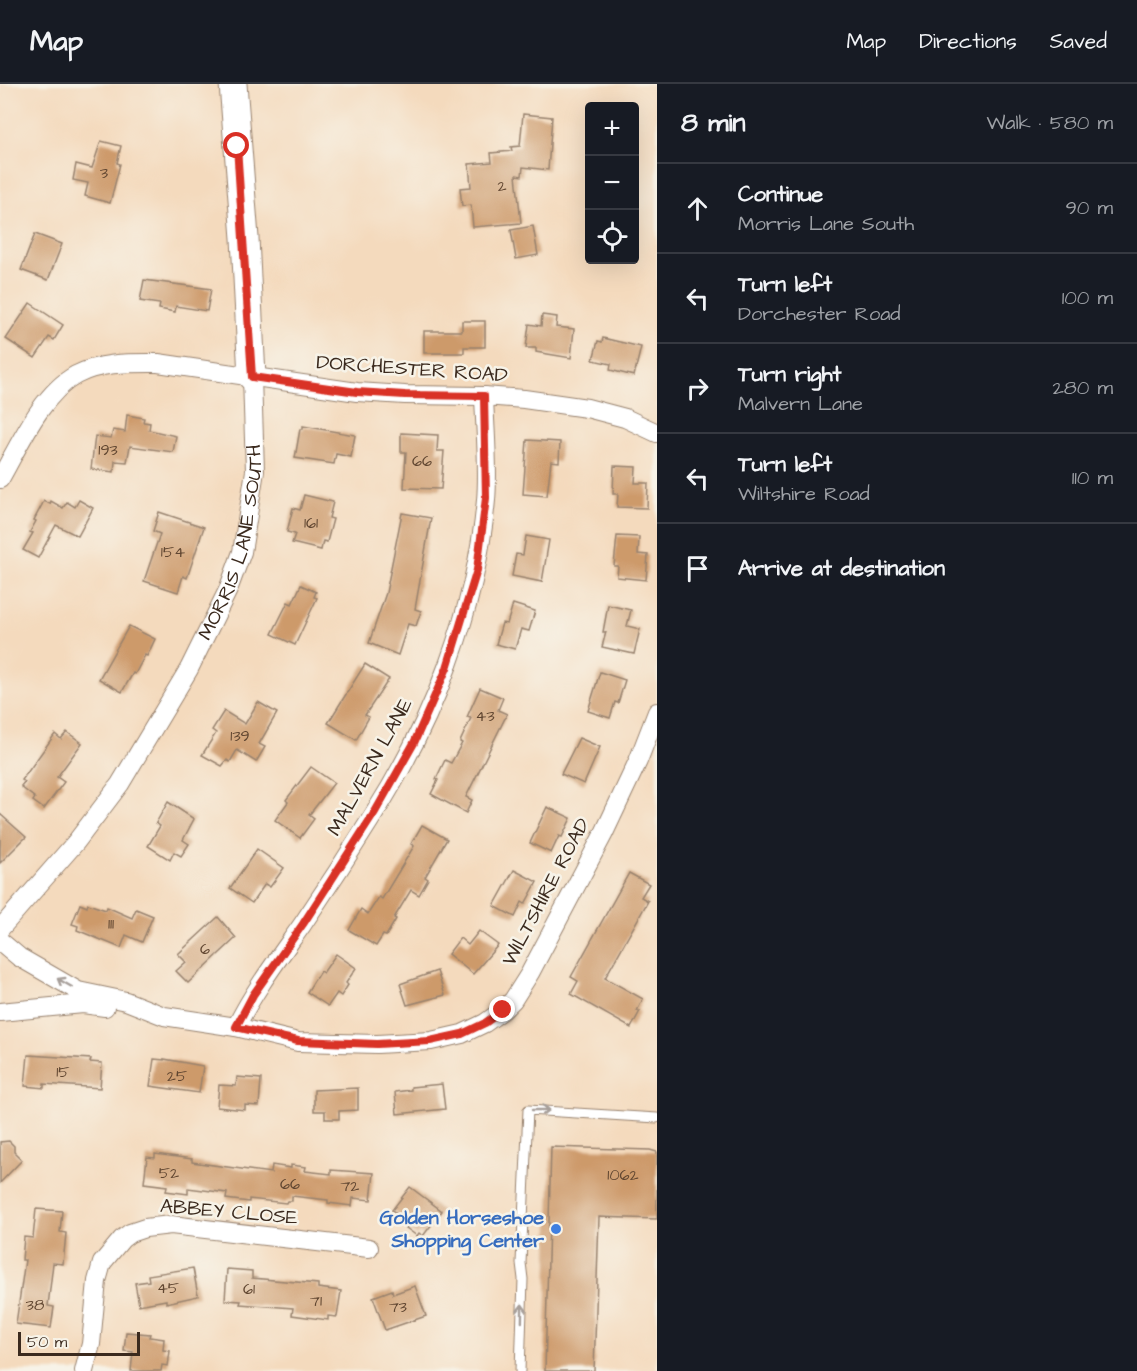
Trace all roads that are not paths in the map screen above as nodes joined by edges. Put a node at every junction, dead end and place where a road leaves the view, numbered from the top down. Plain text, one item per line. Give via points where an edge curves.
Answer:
1 (233, 87) edge
2 (252, 377) junction
3 (484, 396) junction
4 (657, 433) edge
5 (0, 479) edge
6 (657, 712) edge
7 (0, 929) edge
8 (0, 941) edge
9 (140, 1008) junction
10 (0, 1012) edge
11 (236, 1027) junction
12 (657, 1118) edge
13 (369, 1248) dead end
14 (84, 1371) edge
15 (520, 1371) edge

1 - 2 street, MORRIS LANE SOUTH
2 - 3 street, DORCHESTER ROAD via 357,392
2 - 5 street, DORCHESTER ROAD via 127,362 75,375 41,408
2 - 7 street, MORRIS LANE SOUTH via 255,471 242,552 228,590 189,669 120,784 76,842
3 - 4 street, DORCHESTER ROAD via 587,408 625,418
3 - 11 street, MALVERN LANE via 486,498 477,570 447,668 414,743 375,812 253,995
6 - 11 street, WILTSHIRE ROAD via 603,833 530,973 503,1010 462,1034 377,1044 298,1041
9 -> 8 street, WILTSHIRE ROAD via 126,1001 78,991 19,957
9 - 10 street, WILTSHIRE ROAD via 83,1004
9 - 11 street, WILTSHIRE ROAD via 164,1016
15 -> 12 lane via 528,1110
13 - 14 street, ABBEY CLOSE via 171,1226 130,1233 102,1263

